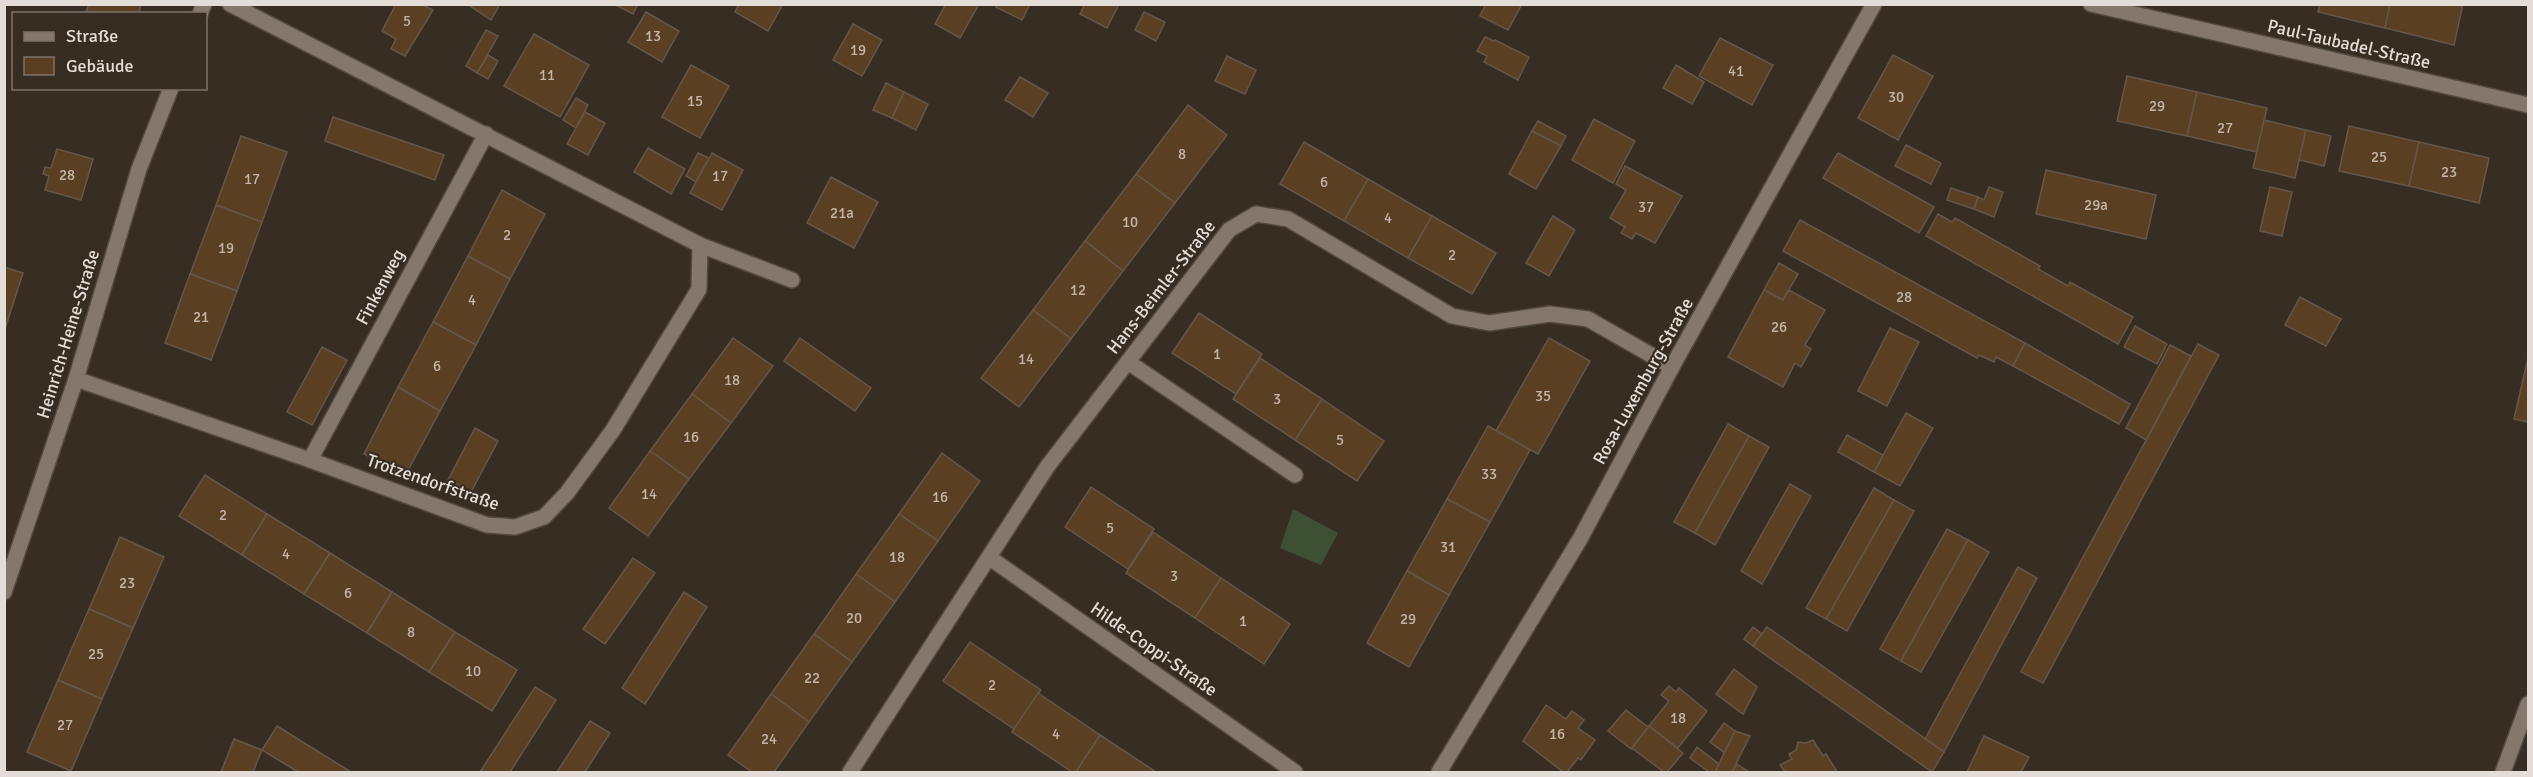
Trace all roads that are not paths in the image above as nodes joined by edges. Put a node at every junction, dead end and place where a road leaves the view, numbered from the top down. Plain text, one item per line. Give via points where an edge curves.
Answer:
1 (231, 4) edge
2 (1874, 4) edge
3 (2091, 4) edge
4 (170, 90) edge
5 (2529, 105) edge
6 (486, 134) junction
7 (700, 245) junction
8 (792, 280) dead end
9 (1128, 362) junction
10 (1672, 367) junction
11 (76, 380) junction
12 (310, 459) junction
13 (1295, 475) dead end
14 (990, 558) junction
15 (4, 592) edge
16 (2529, 704) edge
17 (850, 772) edge
18 (1295, 772) edge
19 (1438, 772) edge
20 (2503, 772) edge

1 - 6 street
2 - 10 street, Rosa-Luxemburg-Straße
3 - 5 street, Paul-Taubadel-Straße
4 - 11 street, Heinrich-Heine-Straße via 139,169
6 - 7 street
6 - 12 street, Finkenweg
7 - 8 street
7 - 12 street, Trotzendorfstraße via 699,289 613,430 567,493 544,517 515,527 487,525
9 - 10 street, Hans-Beimler-Straße via 1229,230 1256,214 1288,219 1452,316 1489,323 1550,314 1587,319
9 - 13 street
9 - 14 street, Hans-Beimler-Straße via 1047,466
10 - 19 street, Rosa-Luxemburg-Straße via 1580,539
11 - 12 street, Trotzendorfstraße
11 - 15 street, Heinrich-Heine-Straße
14 - 17 street, Hans-Beimler-Straße
14 - 18 street, Hilde-Coppi-Straße
16 - 20 street

